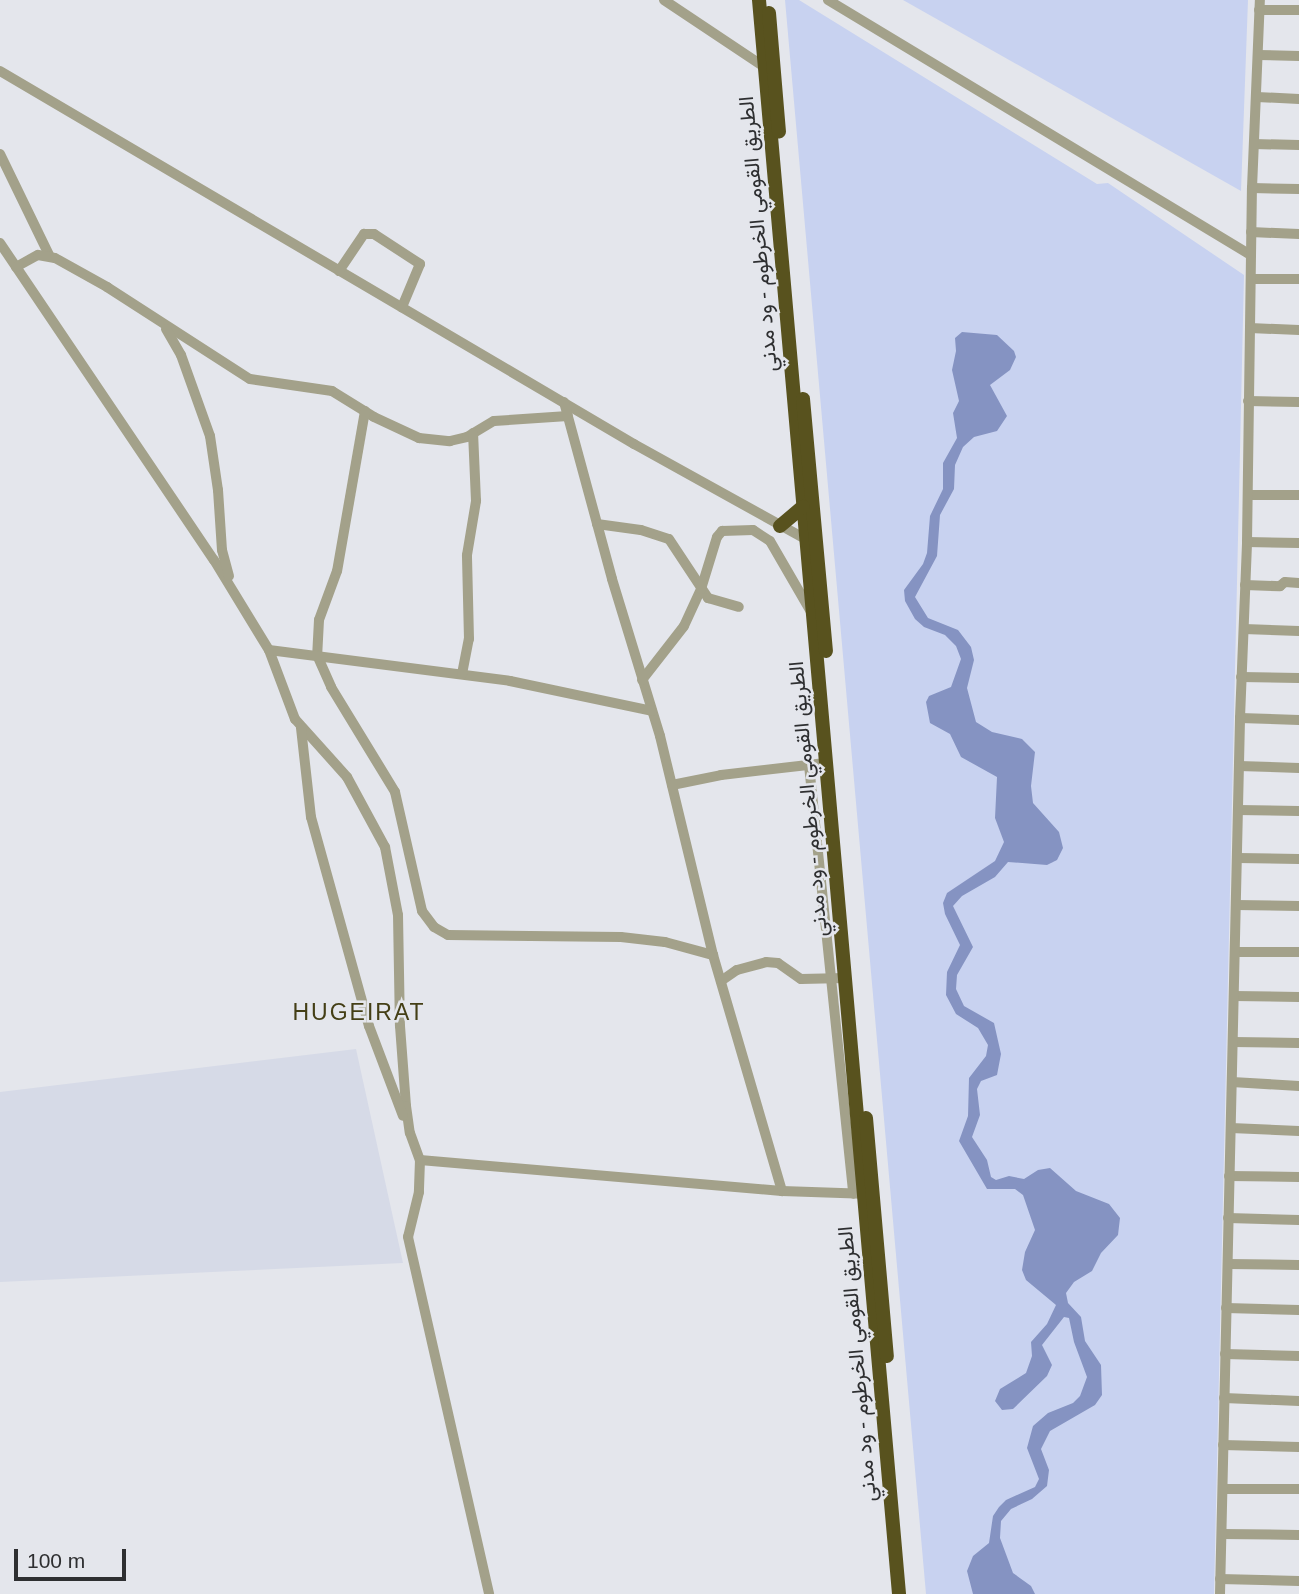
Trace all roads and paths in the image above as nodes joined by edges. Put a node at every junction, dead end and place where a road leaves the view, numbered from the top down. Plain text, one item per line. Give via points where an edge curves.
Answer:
1 (664, 0) edge
2 (759, 0) edge
3 (768, 0) edge
4 (828, 0) edge
5 (1259, 5) edge
6 (1299, 10) edge
7 (1258, 55) junction
8 (1299, 56) edge
9 (763, 65) junction
10 (0, 72) edge
11 (1257, 97) junction
12 (1299, 99) edge
13 (1254, 144) junction
14 (1299, 145) edge
15 (0, 154) edge
16 (1252, 188) junction
17 (1299, 189) edge
18 (1251, 232) junction
19 (1299, 234) edge
20 (0, 243) edge
21 (1251, 255) junction
22 (49, 256) junction
23 (16, 267) junction
24 (339, 271) junction
25 (1251, 279) junction
26 (1299, 279) edge
27 (401, 307) junction
28 (164, 326) junction
29 (1250, 328) junction
30 (1299, 330) edge
31 (1248, 401) junction
32 (564, 402) junction
33 (1299, 402) edge
34 (365, 411) junction
35 (568, 416) junction
36 (474, 433) junction
37 (1248, 495) junction
38 (1299, 495) edge
39 (803, 507) junction
40 (597, 524) junction
41 (780, 526) junction
42 (811, 542) junction
43 (1247, 542) junction
44 (1299, 543) edge
45 (1299, 583) edge
46 (1245, 585) junction
47 (232, 588) junction
48 (701, 589) junction
49 (739, 607) dead end
50 (812, 613) junction
51 (1244, 629) junction
52 (1299, 631) edge
53 (269, 650) junction
54 (317, 655) junction
55 (462, 674) junction
56 (1241, 677) junction
57 (1299, 678) edge
58 (642, 680) junction
59 (652, 711) junction
60 (1240, 718) junction
61 (1299, 720) edge
62 (301, 728) junction
63 (825, 763) junction
64 (809, 765) junction
65 (1239, 766) junction
66 (1299, 768) edge
67 (672, 785) junction
68 (1238, 810) junction
69 (1299, 811) edge
70 (1238, 858) junction
71 (1299, 859) edge
72 (1236, 905) junction
73 (1299, 906) edge
74 (1235, 952) junction
75 (1299, 952) edge
76 (713, 955) junction
77 (829, 978) junction
78 (845, 978) junction
79 (721, 981) junction
80 (1234, 996) junction
81 (1299, 998) edge
82 (1233, 1042) junction
83 (1299, 1044) edge
84 (1232, 1083) junction
85 (1299, 1086) edge
86 (1231, 1128) junction
87 (1299, 1131) edge
88 (410, 1133) junction
89 (420, 1160) junction
90 (1229, 1176) junction
91 (1299, 1177) edge
92 (782, 1191) junction
93 (863, 1194) junction
94 (1228, 1218) junction
95 (1299, 1220) edge
96 (1228, 1264) junction
97 (1299, 1265) edge
98 (1226, 1308) junction
99 (1299, 1310) edge
100 (1225, 1354) junction
101 (1299, 1356) edge
102 (1224, 1398) junction
103 (1299, 1401) edge
104 (1223, 1444) junction
105 (1299, 1447) edge
106 (1223, 1489) junction
107 (1299, 1489) edge
108 (1222, 1534) junction
109 (1299, 1535) edge
110 (1220, 1579) junction
111 (1299, 1581) edge
112 (489, 1594) edge
113 (899, 1594) edge
114 (908, 1594) edge
115 (1220, 1594) edge

1 - 9 street
2 - 9 highway, الطريق القومي الخرطوم - ود مدني
3 - 42 highway, الطريق القومي الخرطوم - ود مدني
4 - 21 street
5 - 6 street
5 - 7 street
7 - 8 street
7 - 11 street
9 - 39 highway, الطريق القومي الخرطوم - ود مدني
10 - 24 street
11 - 12 street
11 - 13 street
13 - 14 street
13 - 16 street
15 - 22 street
16 - 17 street
16 - 18 street
18 - 19 street
18 - 21 street
20 - 23 street
21 - 25 street
22 - 23 street via 38,254
22 - 28 street via 107,287
23 - 47 street
24 - 27 street
24 - 27 street via 363,234 385,240 420,264
25 - 26 street
25 - 29 street
27 - 32 street
28 - 34 street via 250,379 332,391
28 - 47 street via 181,355 210,436 222,550
29 - 30 street
29 - 31 street
31 - 33 street
31 - 37 street
32 - 35 street
32 - 41 street
34 - 36 street via 419,438 450,441
34 - 54 street via 337,571 319,620
35 - 36 street via 494,421
35 - 40 street
36 - 55 street via 476,501 467,555 469,639
37 - 38 street
37 - 43 street
39 - 41 highway
39 - 42 highway, الطريق القومي الخرطوم - ود مدني
40 - 48 street via 669,539
40 - 58 street
41 - 42 street
42 - 50 highway, الطريق القومي الخرطوم - ود مدني
42 - 93 highway, الطريق القومي الخرطوم - ود مدني
43 - 44 street
43 - 46 street
45 - 46 street
46 - 51 street
47 - 53 street
48 - 49 street via 716,602
48 - 50 street via 719,533 752,530 776,549
48 - 58 street via 684,626
50 - 63 highway, الطريق القومي الخرطوم - ود مدني
51 - 52 street
51 - 56 street
53 - 54 street
53 - 62 street
54 - 55 street
54 - 76 street via 331,687 395,792 418,904 440,932 647,939
55 - 59 street
56 - 57 street
56 - 60 street
58 - 59 street
59 - 67 street
60 - 61 street
60 - 65 street
62 - 88 street via 307,800 325,870 381,1064
62 - 88 street via 347,777 384,847 398,915 400,1026
63 - 64 street
63 - 78 highway, الطريق القومي الخرطوم - ود مدني
64 - 67 street
64 - 77 street
65 - 66 street
65 - 68 street
67 - 76 street
68 - 69 street
68 - 70 street
70 - 71 street
70 - 72 street
72 - 73 street
72 - 74 street
74 - 75 street
74 - 80 street
76 - 79 street
77 - 78 street
77 - 79 street via 801,979 778,963 766,962 737,970
77 - 93 street
78 - 93 highway, الطريق القومي الخرطوم - ود مدني
79 - 92 street
80 - 81 street
80 - 82 street
82 - 83 street
82 - 84 street
84 - 85 street
84 - 86 street
86 - 87 street
86 - 90 street
88 - 89 street
89 - 92 street
89 - 112 street via 419,1192 408,1237
90 - 91 street
90 - 94 street
92 - 93 street
93 - 113 highway, الطريق القومي الخرطوم - ود مدني
93 - 114 highway, الطريق القومي الخرطوم - ود مدني
94 - 95 street
94 - 96 street
96 - 97 street
96 - 98 street
98 - 99 street
98 - 100 street
100 - 101 street
100 - 102 street
102 - 103 street
102 - 104 street
104 - 105 street
104 - 106 street
106 - 107 street
106 - 108 street
108 - 109 street
108 - 110 street
110 - 111 street
110 - 115 street

